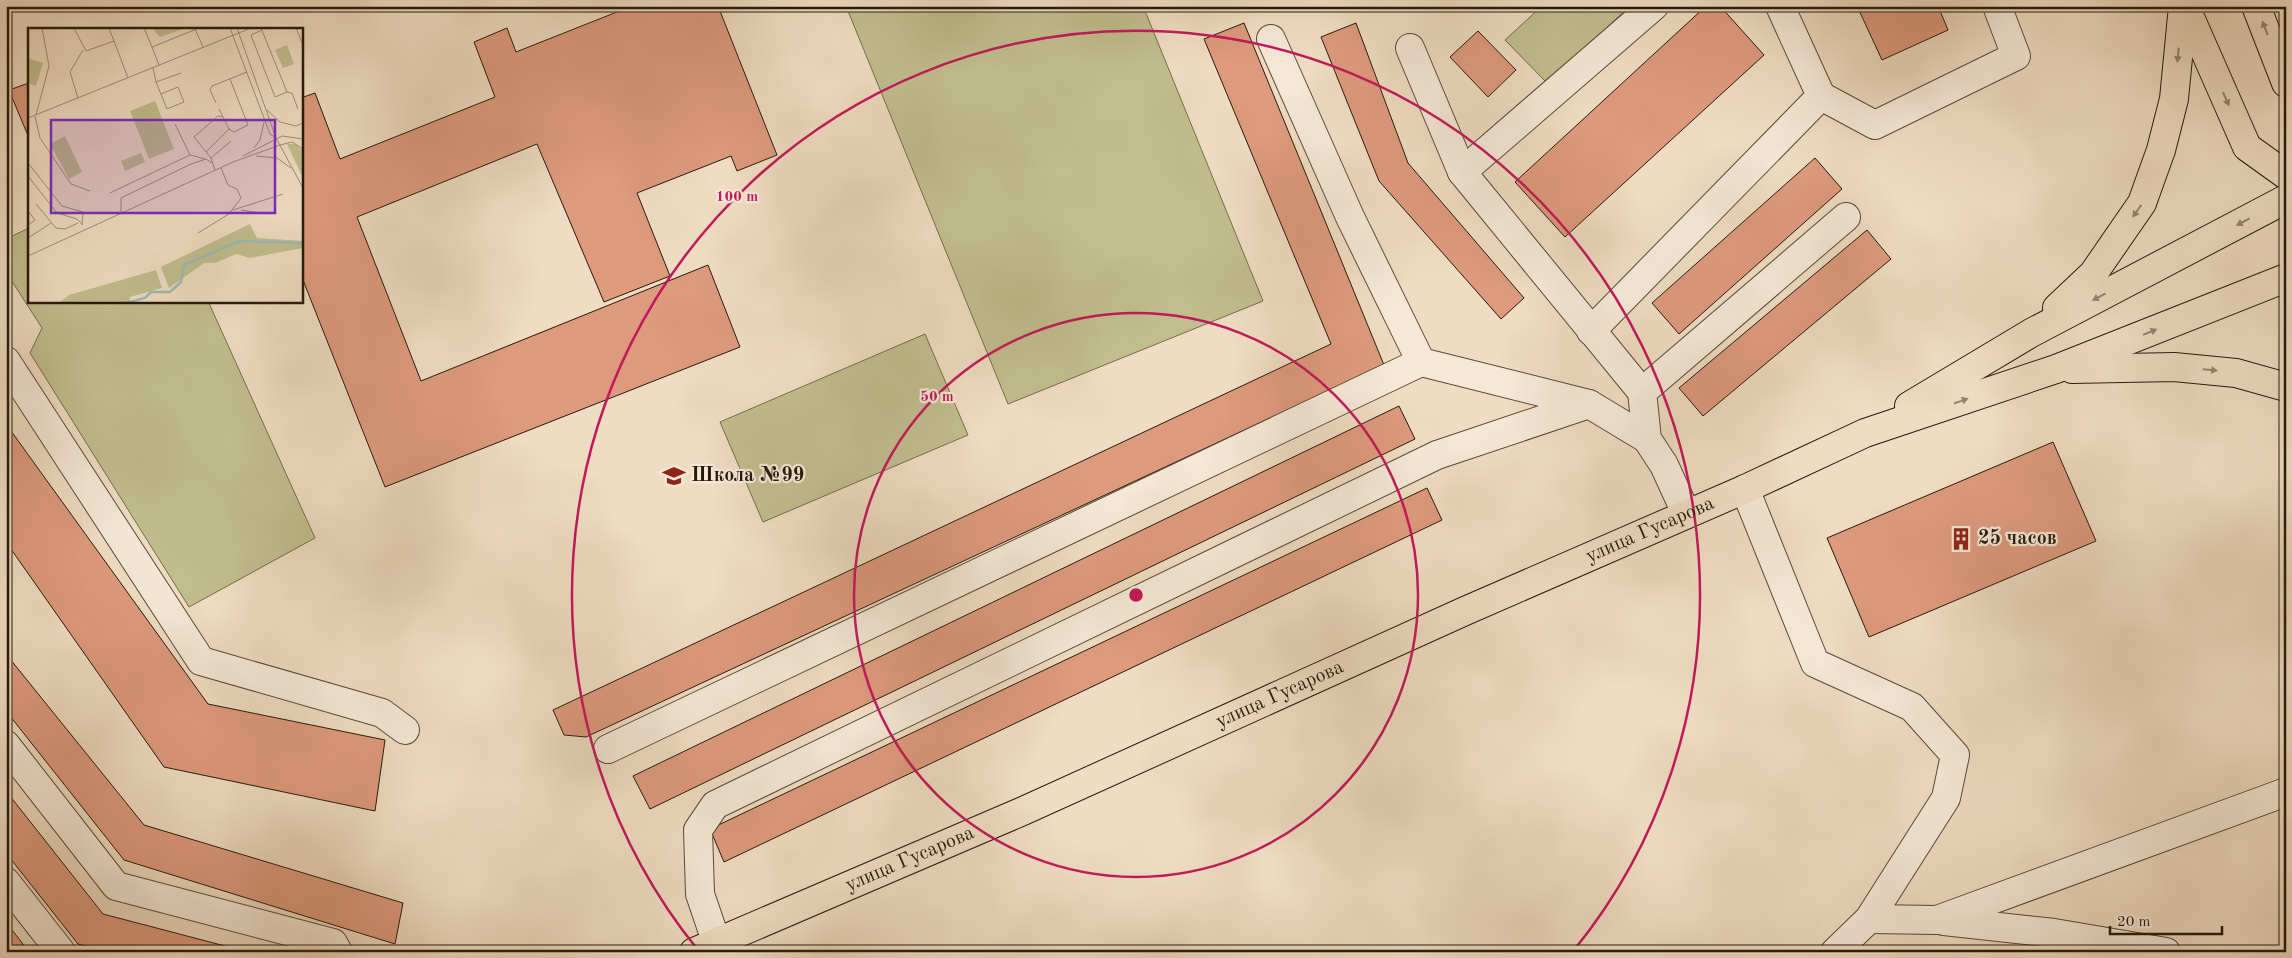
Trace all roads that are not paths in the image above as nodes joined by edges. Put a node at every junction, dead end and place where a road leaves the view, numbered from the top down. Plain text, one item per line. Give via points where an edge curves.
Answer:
1 (1654, 6) edge
2 (1780, 6) edge
3 (1997, 6) edge
4 (2184, 6) edge
5 (2256, 6) edge
6 (1271, 39) dead end
7 (1410, 48) dead end
8 (2286, 83) edge
9 (1821, 96) junction
10 (1462, 172) junction
11 (2286, 175) edge
12 (2286, 199) edge
13 (1846, 216) dead end
14 (2286, 278) edge
15 (1591, 331) junction
16 (2031, 333) junction
17 (6, 361) edge
18 (1422, 362) junction
19 (2056, 369) junction
20 (2286, 387) edge
21 (1642, 392) junction
22 (1589, 404) junction
23 (1865, 433) junction
24 (1647, 439) junction
25 (1745, 489) junction
26 (1686, 513) junction
27 (405, 730) dead end
28 (6, 746) edge
29 (608, 749) dead end
30 (2286, 792) edge
31 (6, 882) edge
32 (1869, 919) junction
33 (1937, 920) junction
34 (705, 946) edge
35 (61, 952) edge
36 (338, 952) edge
37 (1835, 952) edge
38 (2166, 952) edge

1 - 10 lane
2 - 9 lane
3 - 9 lane via 2016,56 1875,125
4 -> 11 main road via 2247,148
4 -> 16 main road via 2174,98 2161,150 2142,203 2093,274
8 -> 5 main road
6 - 18 lane via 1350,216
7 - 10 lane
9 - 15 lane
10 - 15 lane
12 -> 16 main road
13 - 21 lane
19 -> 14 main road
15 - 21 lane
16 - 23 main road
17 - 27 lane via 201,661 382,713
18 - 22 lane
18 - 29 lane
19 -> 20 main road via 2174,367 2236,373
23 -> 19 main road
21 - 24 lane
22 - 24 lane
22 - 34 lane via 1437,455 715,805 698,830
23 - 25 main road, улица Гусарова
24 - 26 lane via 1664,465
25 - 26 main road, улица Гусарова
25 - 32 lane via 1815,663 1912,707 1955,755 1946,798
26 - 34 main road, улица Гусарова via 1023,811
28 - 36 lane via 116,886 333,943
30 - 33 lane
31 - 35 lane
32 - 33 lane
32 - 37 lane
33 - 38 lane via 2054,933

